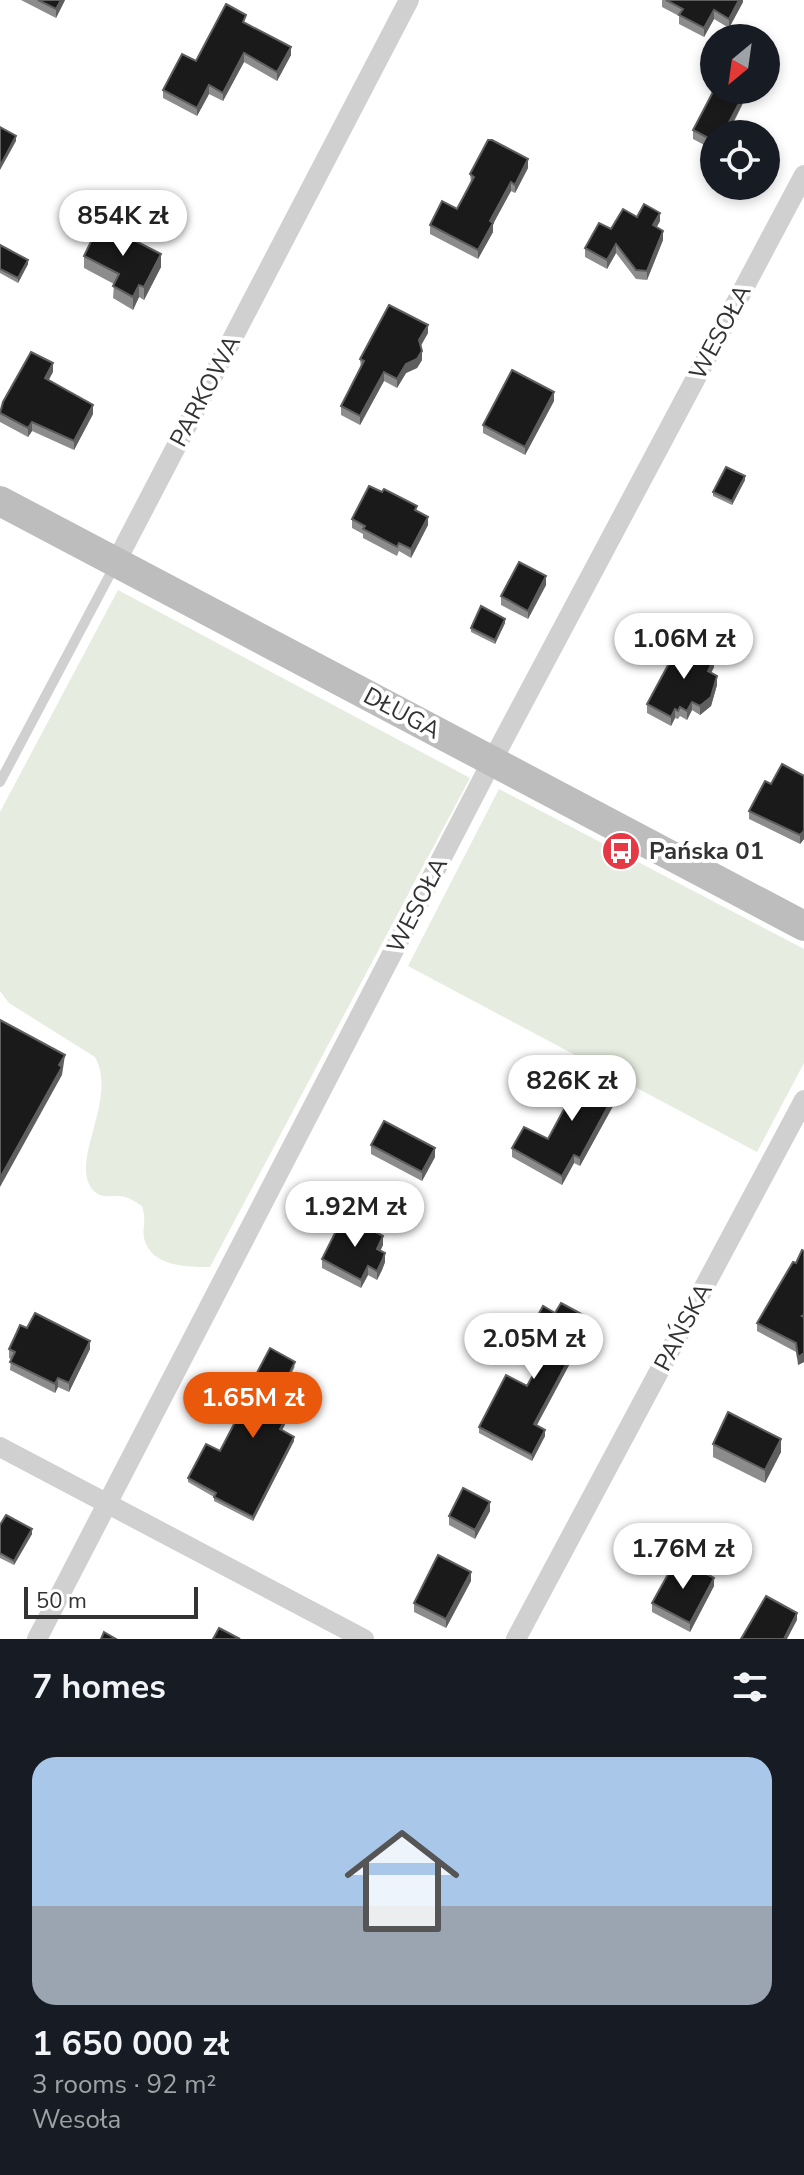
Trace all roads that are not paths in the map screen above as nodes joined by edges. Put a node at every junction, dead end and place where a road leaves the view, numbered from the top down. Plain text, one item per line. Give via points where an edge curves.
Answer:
1 (409, 0) edge
2 (804, 175) edge
3 (0, 501) edge
4 (116, 562) junction
5 (492, 761) junction
6 (0, 782) edge
7 (804, 926) edge
8 (804, 1100) edge
9 (0, 1447) edge
10 (107, 1504) junction
11 (37, 1639) edge
12 (364, 1639) edge
13 (516, 1639) edge

1 - 4 street, PARKOWA
2 - 5 street, WESOŁA
3 - 4 street, DŁUGA
4 - 5 street, DŁUGA
4 - 6 lane, PARKOWA
5 - 7 street, DŁUGA
5 - 10 street, WESOŁA
8 - 13 street, PAŃSKA
9 - 10 street
10 - 11 street, WESOŁA
10 - 12 street

